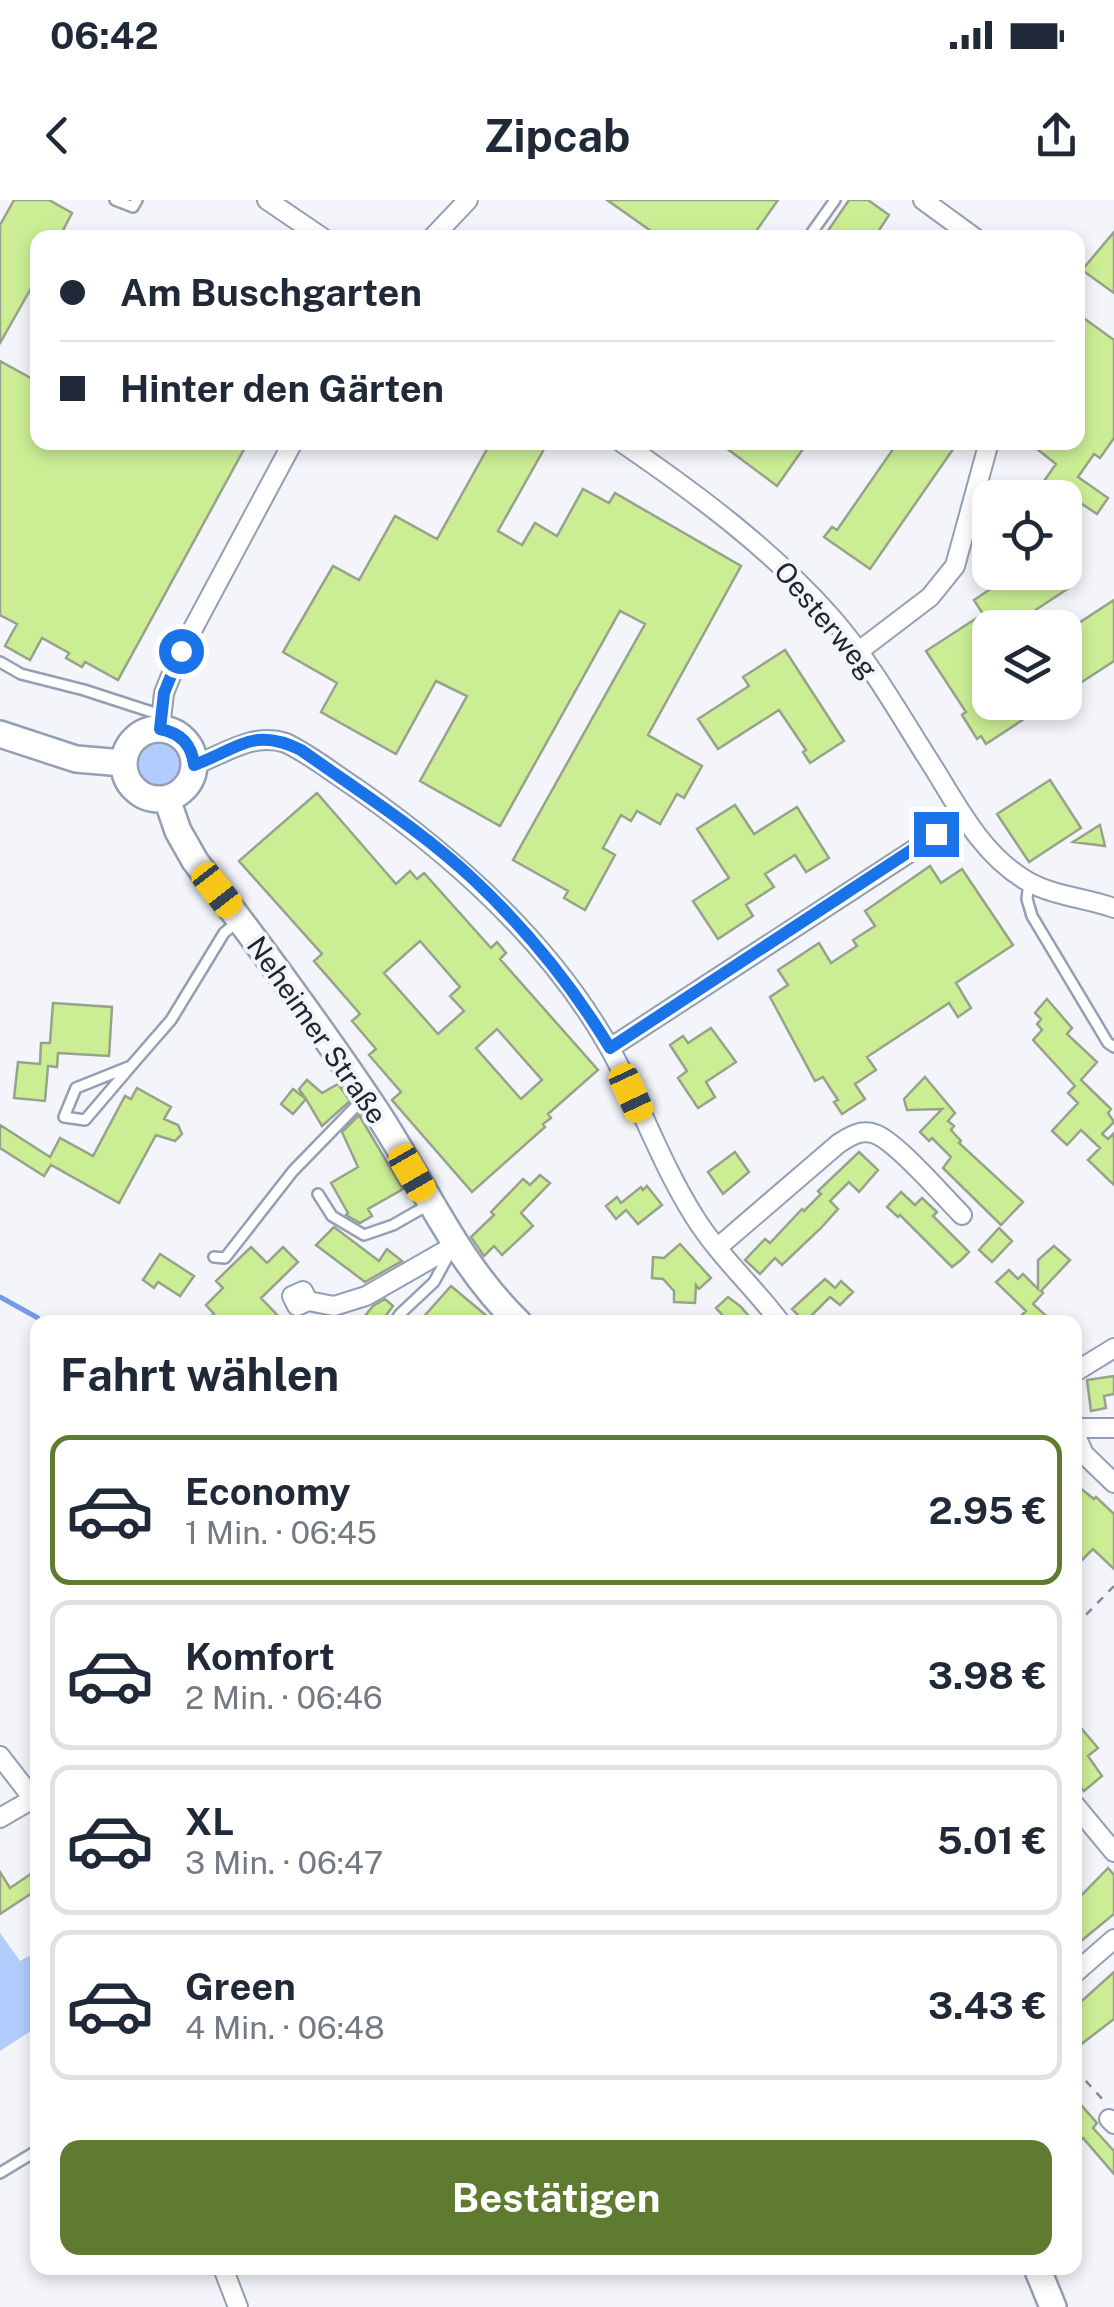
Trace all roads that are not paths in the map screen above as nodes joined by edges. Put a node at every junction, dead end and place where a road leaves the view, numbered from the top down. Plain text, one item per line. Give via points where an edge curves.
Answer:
1 (114, 200) edge
2 (137, 200) edge
3 (267, 200) edge
4 (468, 200) edge
5 (835, 200) edge
6 (923, 200) edge
7 (311, 230) edge
8 (440, 230) edge
9 (814, 230) edge
10 (965, 230) edge
11 (289, 450) edge
12 (634, 450) edge
13 (987, 450) edge
14 (859, 651) junction
15 (0, 662) edge
16 (160, 722) junction
17 (0, 734) edge
18 (124, 763) junction
19 (194, 765) junction
20 (167, 799) junction
21 (964, 817) junction
22 (1029, 882) junction
23 (1114, 908) edge
24 (240, 919) junction
25 (1114, 1047) edge
26 (610, 1048) junction
27 (132, 1066) junction
28 (366, 1096) junction
29 (318, 1194) dead end
30 (430, 1204) junction
31 (962, 1215) dead end
32 (454, 1246) junction
33 (717, 1248) junction
34 (214, 1258) dead end
35 (308, 1301) dead end
36 (399, 1315) edge
37 (511, 1315) edge
38 (774, 1315) edge
39 (1114, 1348) edge
40 (1082, 1368) edge
41 (1114, 1428) edge
42 (1082, 1430) edge
43 (1082, 1449) edge
44 (1114, 1482) edge
45 (0, 1756) edge
46 (30, 1793) edge
47 (30, 1803) edge
48 (1082, 1813) edge
49 (0, 1818) edge
50 (1114, 1852) edge
51 (1114, 1939) edge
52 (1082, 1968) edge
53 (30, 2155) edge
54 (0, 2173) edge
55 (225, 2275) edge
56 (1040, 2275) edge
57 (238, 2307) edge
58 (1053, 2307) edge

1 - 2 lane via 133,207
3 - 7 street
4 - 8 street
5 - 9 lane
6 - 10 street
11 - 16 street via 188,637 164,693
12 - 14 street, Oesterweg via 769,553
13 - 14 street via 955,566 930,597
14 - 21 street, Oesterweg
15 - 16 lane
16 - 18 main road via 135,738
16 - 19 main road via 184,740
17 - 18 main road via 76,759
18 - 20 main road via 140,794
19 - 20 main road via 183,790
19 - 26 street via 262,738 301,750 474,880 585,1007
20 - 24 main road, Neheimer Straße via 195,861
21 - 22 street, Oesterweg via 993,855
21 - 26 street
22 - 23 street, Oesterweg
22 - 25 lane via 1032,916
24 - 27 lane, Neheimer Straße
24 - 28 main road, Neheimer Straße
26 - 33 street via 675,1185
27 - 27 lane, Neheimer Straße via 76,1088 64,1116 85,1120
28 - 30 main road, Neheimer Straße
28 - 34 lane via 225,1258
29 - 30 lane via 332,1216 364,1235
30 - 32 main road, Neheimer Straße
31 - 33 street via 888,1142 860,1133 838,1144
32 - 35 street via 366,1296 334,1306
32 - 36 lane via 434,1282
32 - 37 main road, Neheimer Straße
33 - 38 street
39 - 40 street
41 - 42 street
43 - 44 street
45 - 46 street
47 - 49 street
48 - 50 street
51 - 52 street
53 - 54 lane
55 - 57 street
56 - 58 main road

